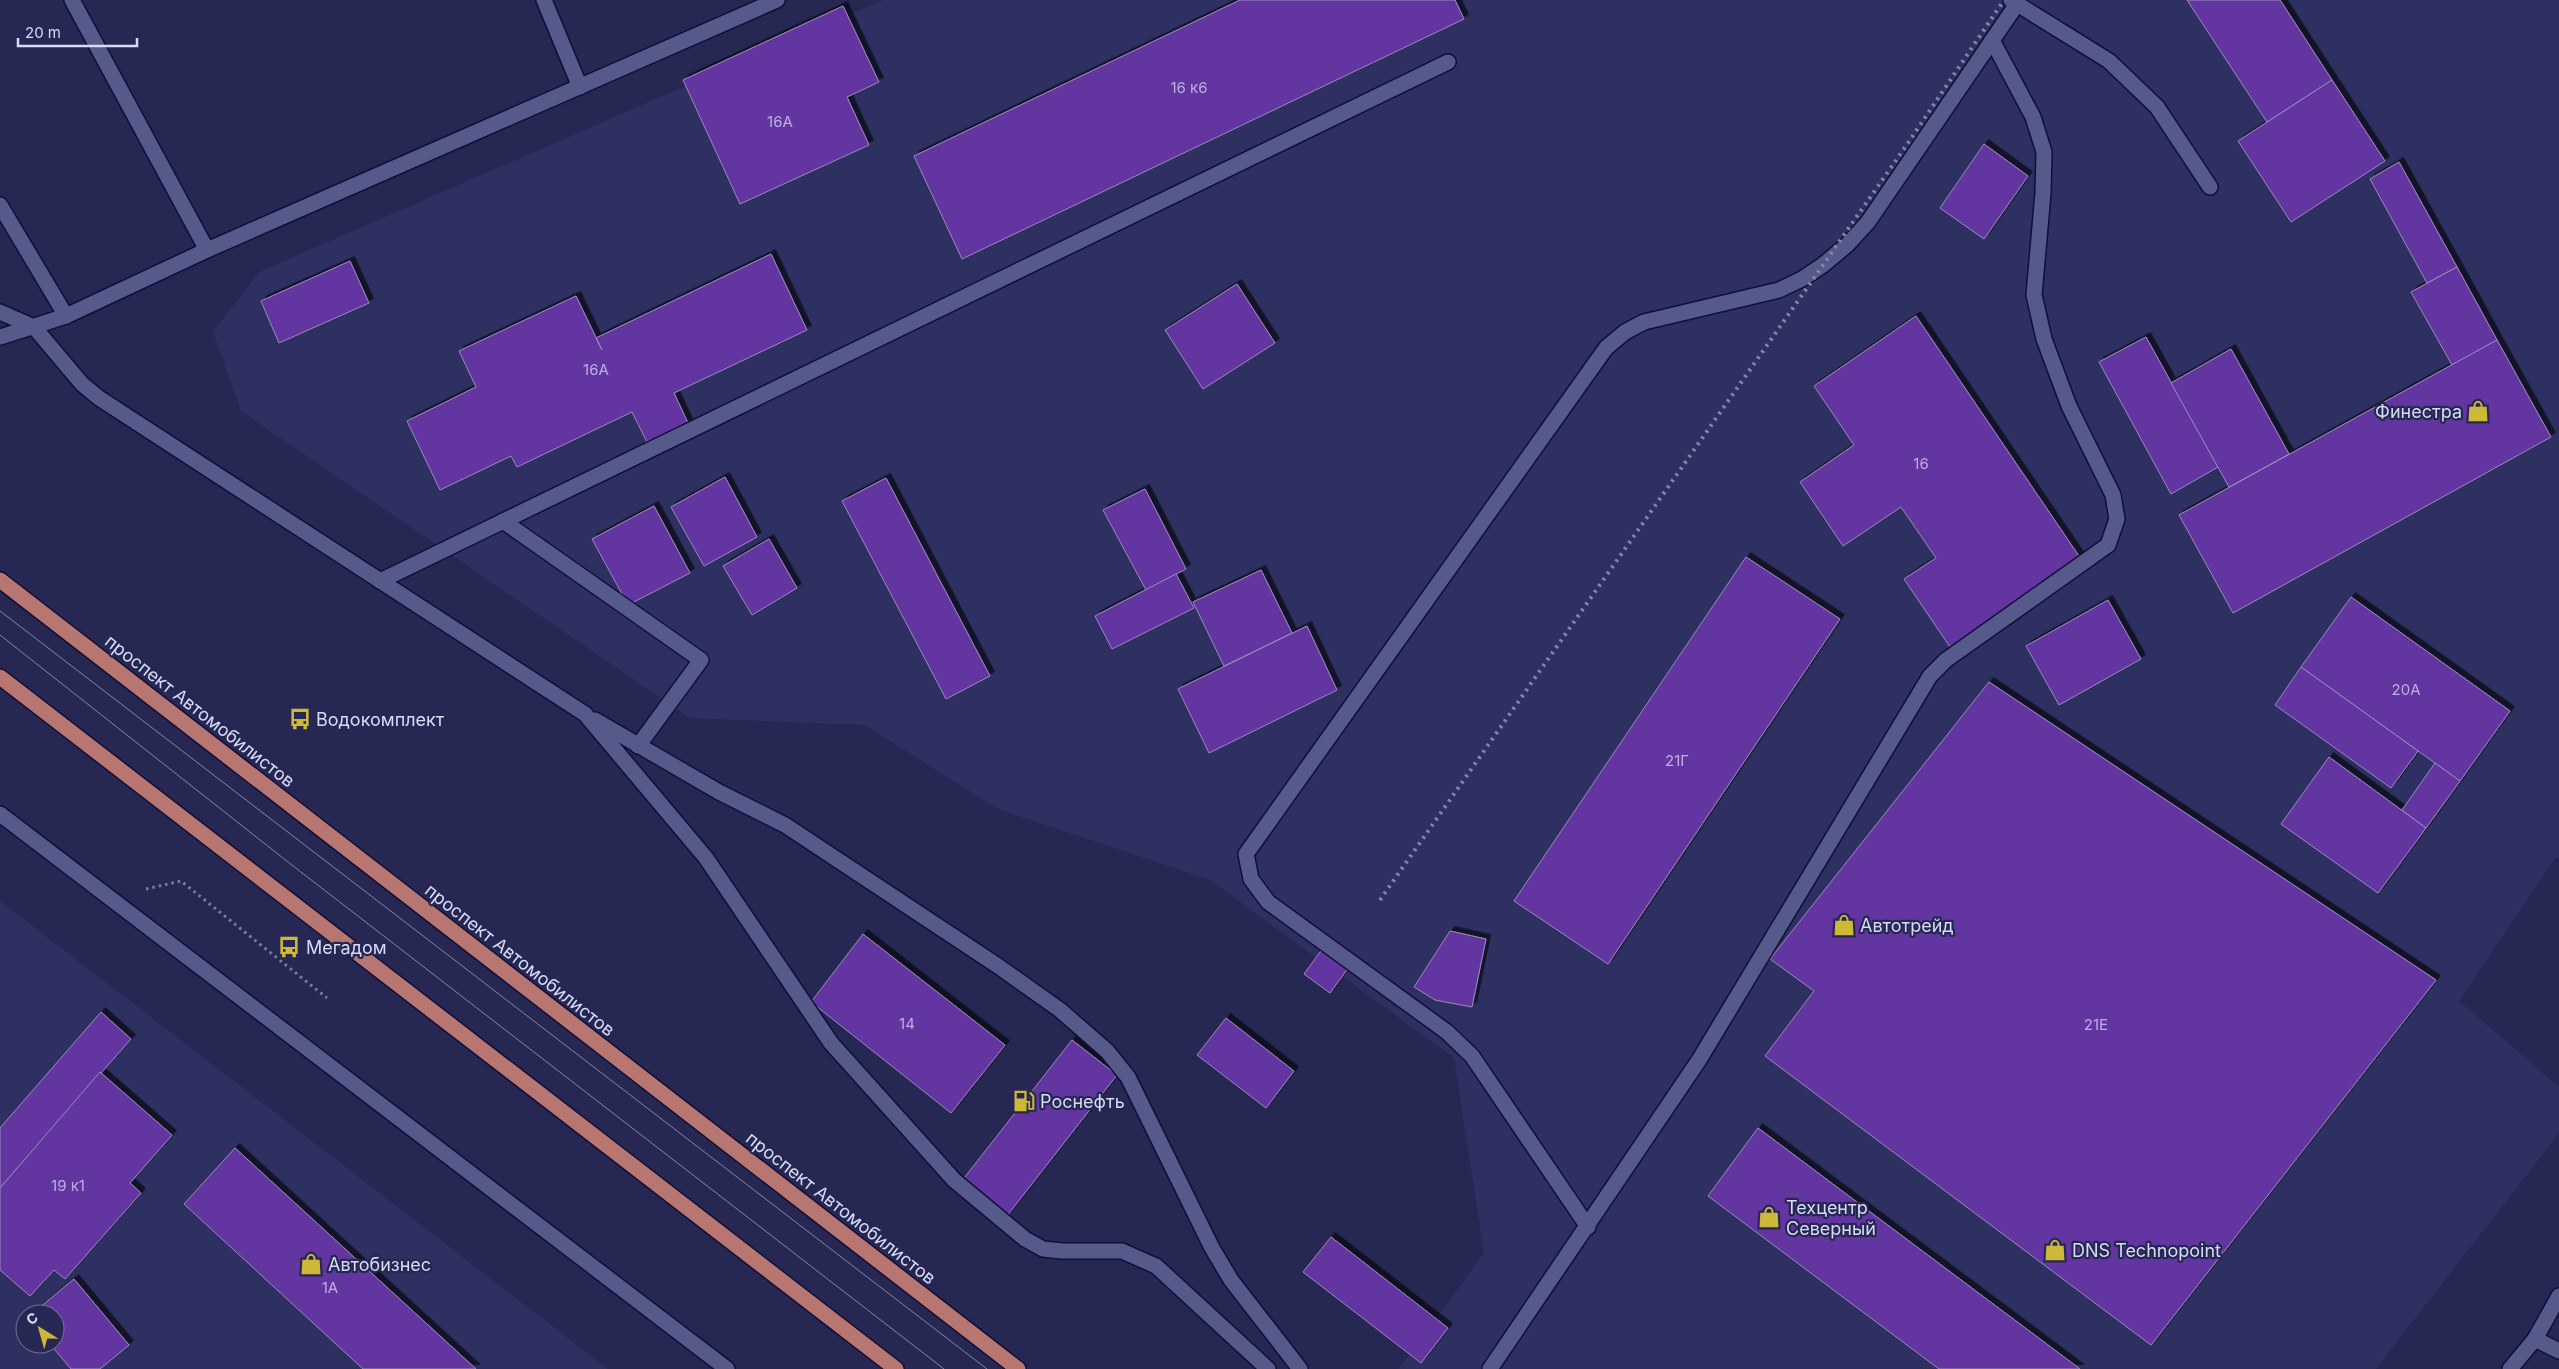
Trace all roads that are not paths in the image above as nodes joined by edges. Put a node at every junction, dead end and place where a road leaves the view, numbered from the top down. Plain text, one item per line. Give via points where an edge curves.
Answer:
1 (72, 0) edge
2 (544, 0) edge
3 (777, 0) edge
4 (2014, 2) edge
5 (1992, 40) junction
6 (1448, 62) dead end
7 (580, 87) junction
8 (2210, 188) dead end
9 (0, 205) edge
10 (207, 250) junction
11 (0, 312) edge
12 (66, 316) junction
13 (34, 327) junction
14 (0, 337) edge
15 (503, 521) junction
16 (0, 580) edge
17 (380, 581) junction
18 (0, 677) edge
19 (585, 714) junction
20 (638, 746) junction
21 (0, 814) edge
22 (1588, 1227) junction
23 (2559, 1296) edge
24 (2535, 1339) junction
25 (2559, 1351) edge
26 (727, 1369) edge
27 (896, 1369) edge
28 (1018, 1369) edge
29 (1268, 1369) edge
30 (1300, 1369) edge
31 (1490, 1369) edge
32 (2510, 1369) edge

1 - 10 street
2 - 7 street
3 - 7 street
4 - 5 street
4 - 8 street via 2109,61 2157,107
5 - 22 street via 2033,117 2044,152 2034,295 2044,340 2069,406 2113,495 2117,519 2108,545 1946,660 1930,676 1700,1060
5 - 22 street via 1868,222 1823,265 1779,290 1644,322 1606,348 1246,854 1251,879 1268,902 1447,1032 1472,1056
6 - 15 street
7 - 10 street
9 - 12 street
10 - 12 street
11 - 13 street
12 - 13 street
13 - 14 street
13 - 17 street via 77,378 99,398
15 - 17 street
15 - 20 street via 701,660
16 - 28 main road, проспект Автомобилистов
17 - 19 street
18 - 27 main road
19 - 20 street
19 - 29 street via 706,858 831,1043 954,1180 1025,1239 1043,1248 1122,1251 1156,1266
20 - 30 street via 785,825 998,966 1060,1010 1107,1051 1128,1077 1231,1280
21 - 26 street
22 - 31 street
23 - 24 street
24 - 25 street
24 - 32 street

